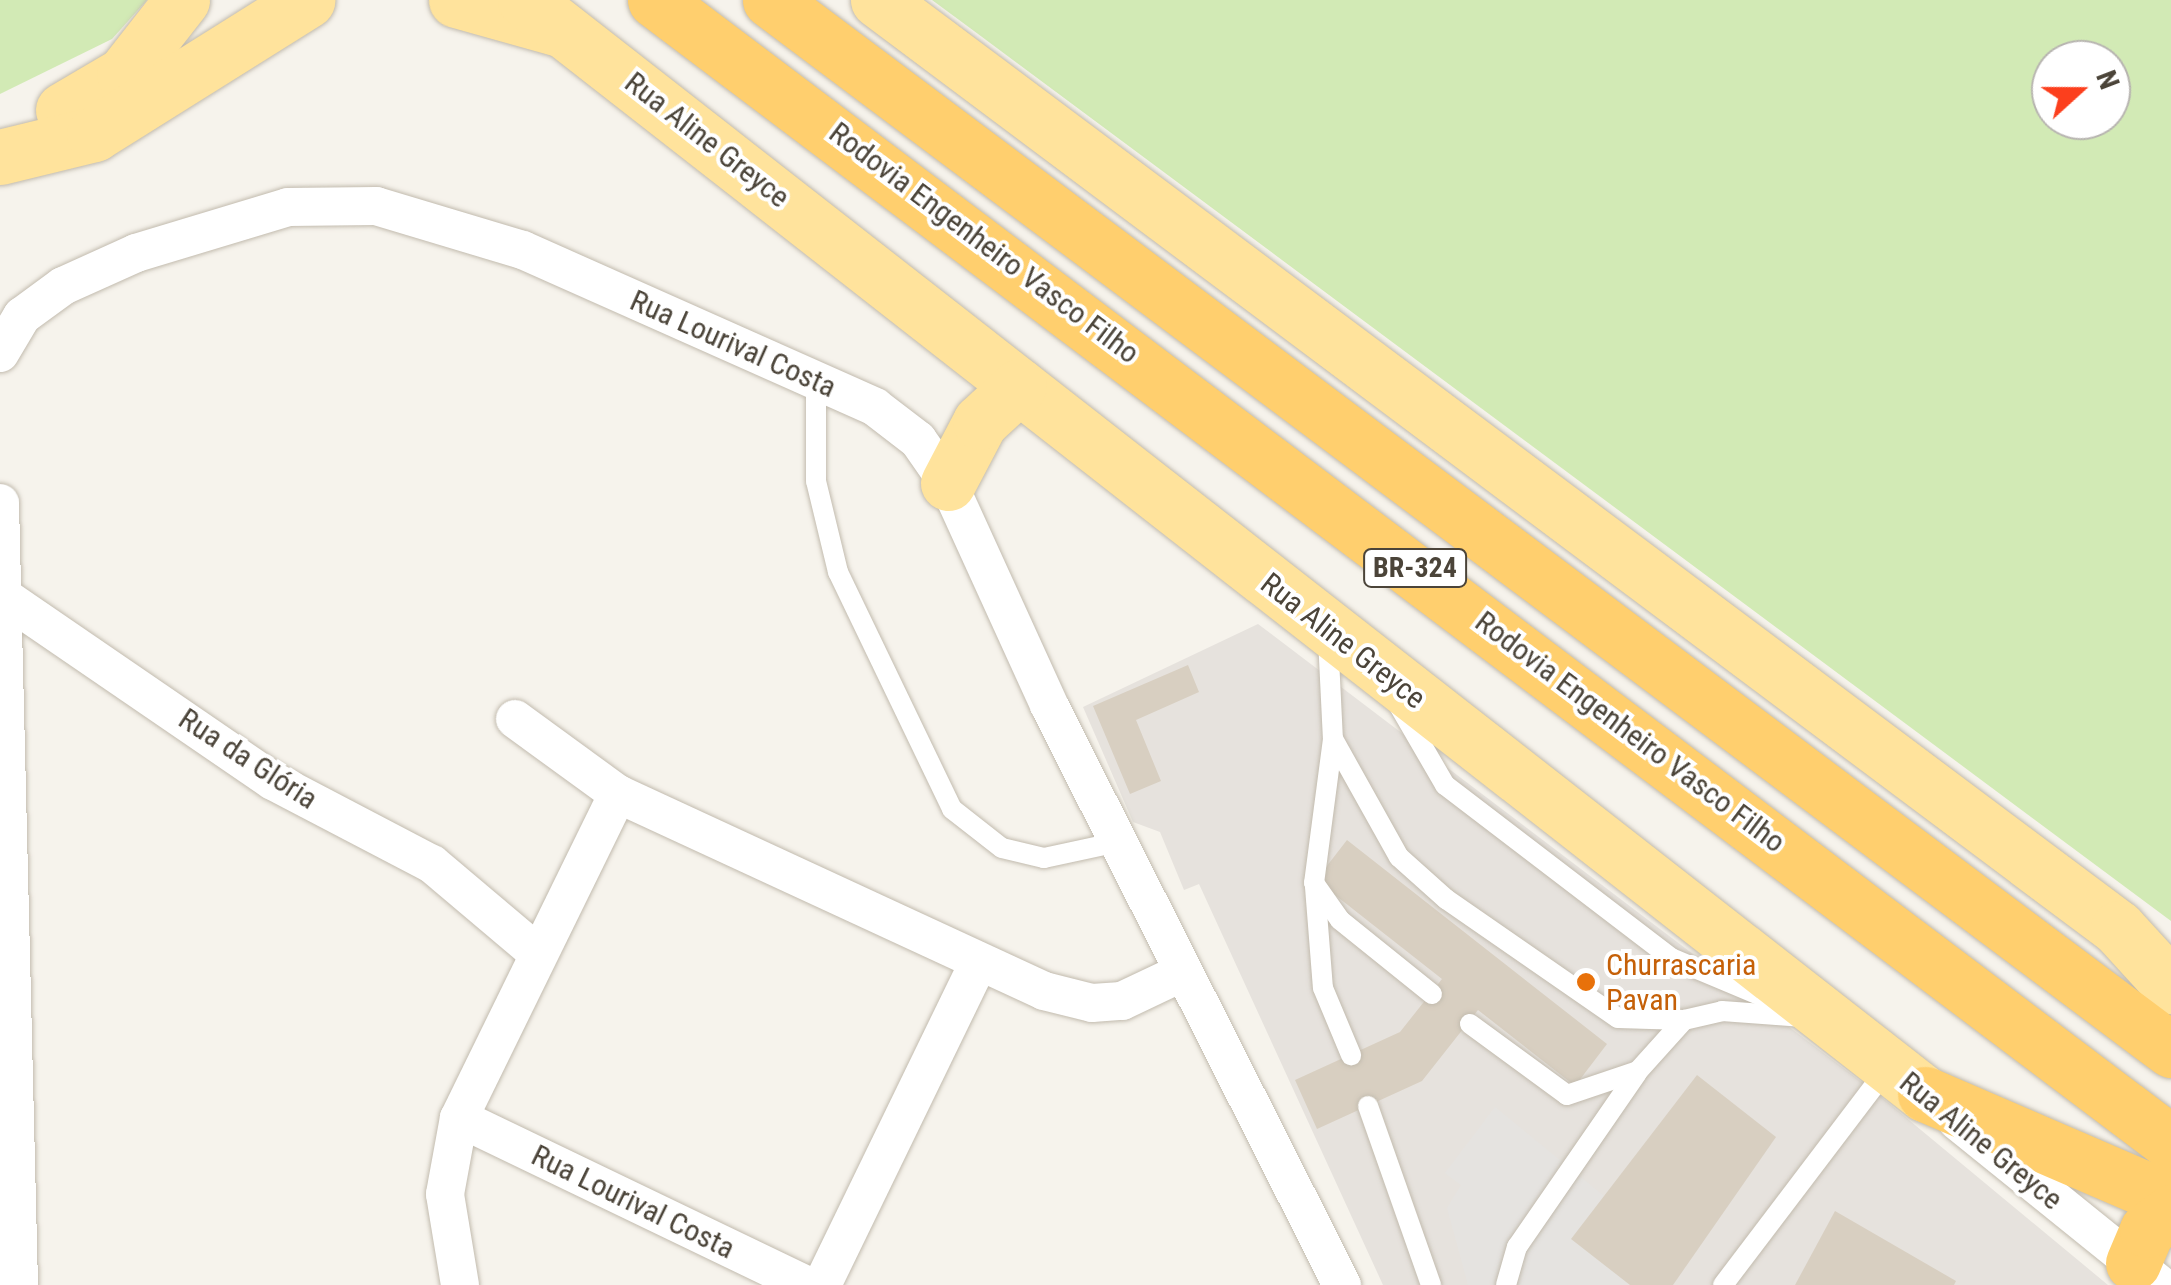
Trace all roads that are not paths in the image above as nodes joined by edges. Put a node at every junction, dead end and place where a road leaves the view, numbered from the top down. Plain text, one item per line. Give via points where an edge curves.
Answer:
1 (182, 0) edge
2 (308, 0) edge
3 (456, 0) edge
4 (525, 0) edge
5 (655, 0) edge
6 (770, 0) edge
7 (878, 0) edge
8 (572, 33) junction
9 (0, 123) edge
10 (0, 157) edge
11 (0, 353) edge
12 (816, 382) junction
13 (1020, 386) junction
14 (948, 483) junction
15 (0, 503) edge
16 (4, 577) edge
17 (1328, 628) junction
18 (515, 719) dead end
19 (1333, 739) junction
20 (618, 794) junction
21 (1118, 842) junction
22 (1314, 883) junction
23 (536, 952) junction
24 (978, 964) junction
25 (1183, 972) junction
26 (2171, 986) edge
27 (1432, 994) dead end
28 (1815, 1018) junction
29 (1684, 1020) junction
30 (1470, 1024) dead end
31 (2171, 1050) edge
32 (1350, 1055) dead end
33 (1638, 1071) junction
34 (1908, 1080) junction
35 (1368, 1106) dead end
36 (460, 1118) junction
37 (5, 1137) edge
38 (2171, 1143) edge
39 (2171, 1200) edge
40 (2171, 1212) edge
41 (2146, 1274) edge
42 (19, 1285) edge
43 (460, 1285) edge
44 (806, 1285) edge
45 (822, 1285) edge
46 (1342, 1285) edge
47 (1431, 1285) edge
48 (1506, 1285) edge
49 (1723, 1285) edge

1 - 9 main road via 151,46 95,97 44,118
2 - 10 main road via 94,134
3 - 8 main road
4 - 8 main road, Rua Aline Greyce
5 - 38 highway, Rodovia Engenheiro Vasco Filho / BR-324
6 - 31 highway, BR-324
7 - 26 main road via 2118,928
8 - 13 main road, Rua Aline Greyce
11 - 12 street, Rua Lourival Costa via 22,316 63,286 136,253 288,207 376,206 523,250
12 - 14 street, Rua Lourival Costa via 875,407 918,440
12 - 21 lane via 816,482 838,572 952,809 1002,848 1044,858
13 - 14 main road via 980,422
13 - 17 main road, Rua Aline Greyce
14 - 21 street, Rua Lourival Costa
15 - 16 street
16 - 23 street, Rua da Glória via 273,782 432,864
16 - 37 street
17 - 19 lane
17 - 28 main road, Rua Aline Greyce
18 - 20 street
19 - 22 lane
19 - 29 lane via 1400,857 1446,899 1618,1018
20 - 23 street
20 - 24 street
21 - 25 street, Rua Lourival Costa
22 - 27 lane via 1340,920
22 - 32 lane via 1323,988
23 - 36 street
24 - 25 street via 1092,1003 1122,1001
24 - 45 street
25 - 46 street, Rua Lourival Costa
28 - 29 lane via 1722,1011
28 - 34 main road, Rua Aline Greyce
29 - 33 lane
30 - 33 lane via 1567,1095
33 - 48 lane via 1517,1247
34 - 39 highway
34 - 41 street, Rua Aline Greyce
34 - 49 lane
35 - 47 lane
36 - 43 street via 445,1194
36 - 44 street, Rua Lourival Costa
37 - 42 street
40 - 41 highway via 2147,1230

